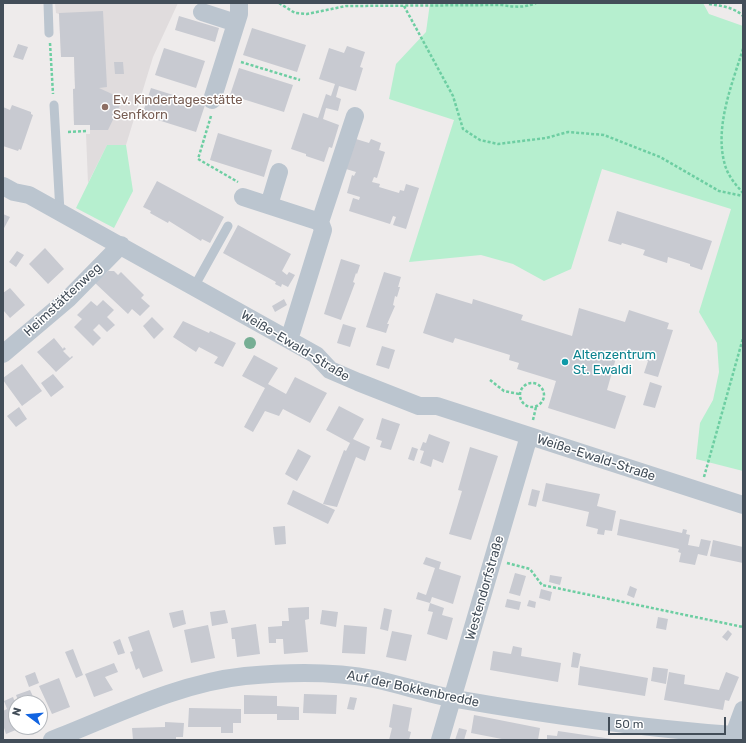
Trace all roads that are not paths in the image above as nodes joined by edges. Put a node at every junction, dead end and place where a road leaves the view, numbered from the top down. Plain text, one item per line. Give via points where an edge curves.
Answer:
1 (48, 3) edge
2 (239, 3) edge
3 (202, 12) dead end
4 (236, 23) junction
5 (49, 33) road end
6 (212, 100) road end
7 (54, 105) road end
8 (355, 116) dead end
9 (279, 172) dead end
10 (3, 186) edge
11 (243, 197) road end
12 (269, 206) junction
13 (60, 212) junction
14 (320, 222) junction
15 (228, 226) dead end
16 (121, 245) junction
17 (194, 287) junction
18 (289, 340) junction
19 (3, 354) edge
20 (529, 436) junction
21 (743, 505) edge
22 (453, 699) junction
23 (743, 710) edge
24 (733, 737) edge
25 (52, 740) edge
26 (440, 740) edge

1 - 5 lane
2 - 4 street
3 - 4 street
4 - 6 street
7 - 13 lane
8 - 14 street
9 - 12 street
10 - 13 street, Weiße-Ewald-Straße via 14,192 29,195
11 - 12 street
12 - 14 street
13 - 16 street, Weiße-Ewald-Straße
14 - 18 street via 323,230
15 - 17 lane
16 - 17 street, Weiße-Ewald-Straße
16 - 19 street, Heimstättenweg via 68,299
17 - 18 street, Weiße-Ewald-Straße
18 - 20 street, Weiße-Ewald-Straße via 316,355 330,370 358,382 419,406 437,406
20 - 21 street, Weiße-Ewald-Straße
20 - 22 street, Westendorfstraße
22 - 24 street, Auf der Bokkenbredde via 597,722
22 - 25 street, Auf der Bokkenbredde via 373,679 334,673 244,676 202,684 168,695
22 - 26 street, Westendorfstraße
23 - 24 street

